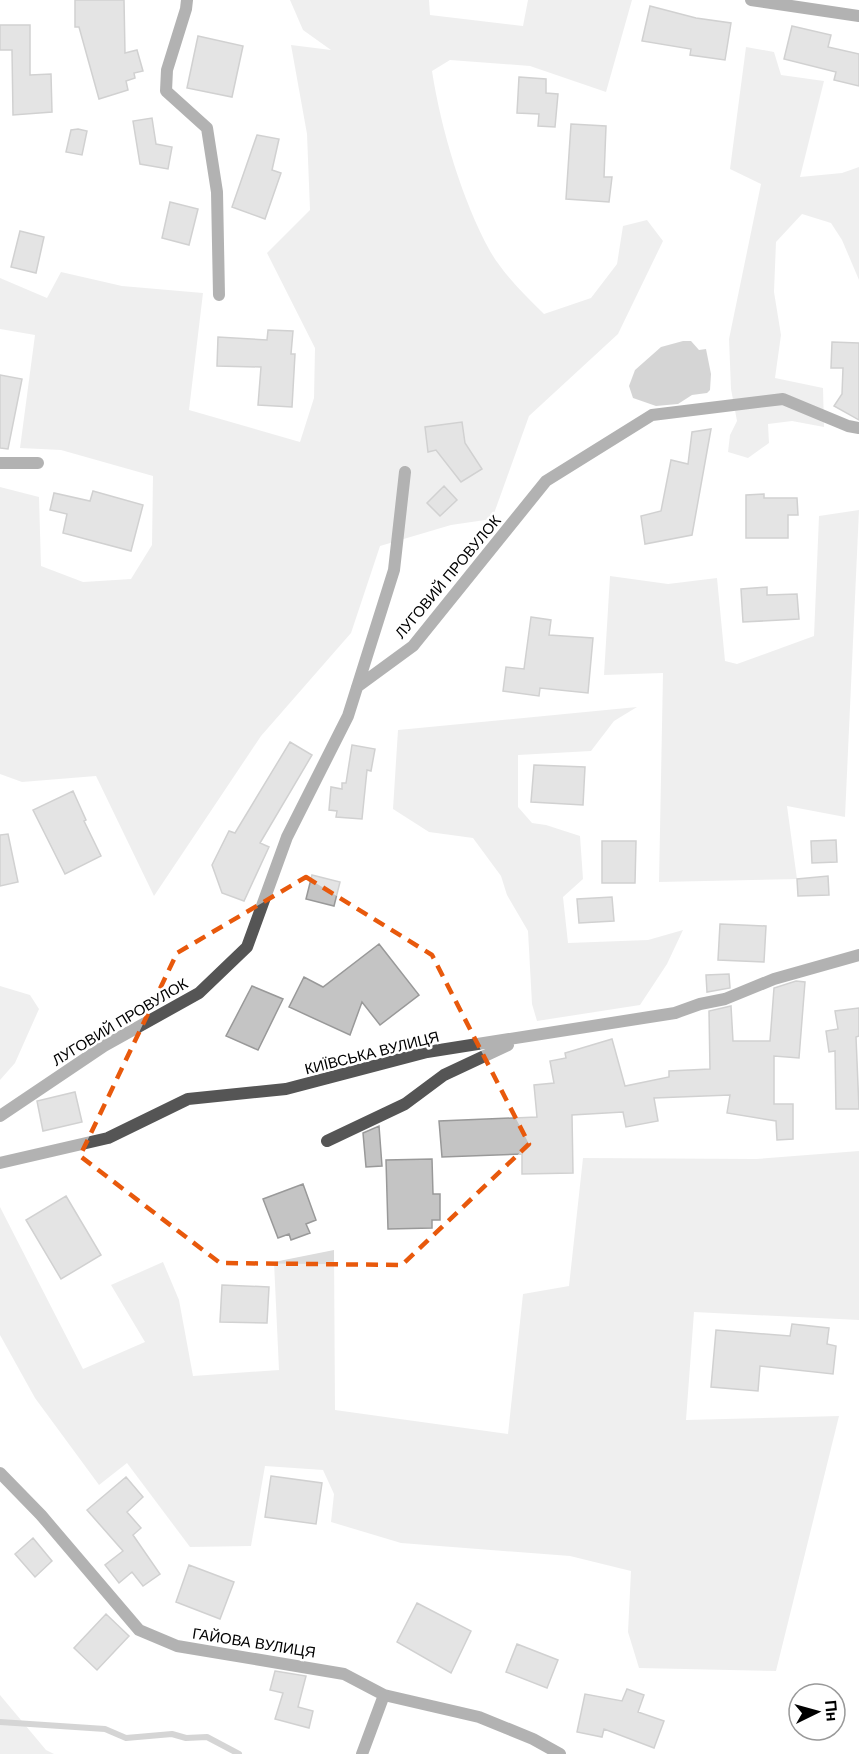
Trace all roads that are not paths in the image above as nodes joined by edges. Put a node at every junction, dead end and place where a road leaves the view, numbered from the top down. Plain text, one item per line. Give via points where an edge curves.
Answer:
1 (186, 0) edge
2 (751, 0) edge
3 (859, 16) edge
4 (219, 295) dead end
5 (859, 428) edge
6 (0, 463) edge
7 (38, 463) dead end
8 (405, 472) dead end
9 (357, 687) junction
10 (859, 955) edge
11 (520, 1039) junction
12 (0, 1116) edge
13 (327, 1141) dead end
14 (0, 1164) edge
15 (0, 1473) edge
16 (384, 1695) junction
17 (362, 1754) edge
18 (560, 1754) edge

1 - 4 street via 167,70 166,91 207,128 217,192
2 - 3 street
5 - 9 street, ЛУГОВИЙ ПРОВУЛОК via 783,399 652,415 546,481 413,646
6 - 7 street
8 - 9 street via 394,570
9 - 12 street, ЛУГОВИЙ ПРОВУЛОК via 348,716 287,837 247,947 199,993 104,1046
10 - 11 street, КИЇВСЬКА ВУЛИЦЯ via 675,1013
11 - 13 street via 444,1075 405,1104
11 - 14 street, КИЇВСЬКА ВУЛИЦЯ via 427,1052 286,1089 189,1099 108,1138
15 - 16 street, ГАЙОВА ВУЛИЦЯ via 139,1630 177,1646 344,1674
16 - 17 street
16 - 18 street, ГАЙОВА ВУЛИЦЯ via 479,1717 533,1738

